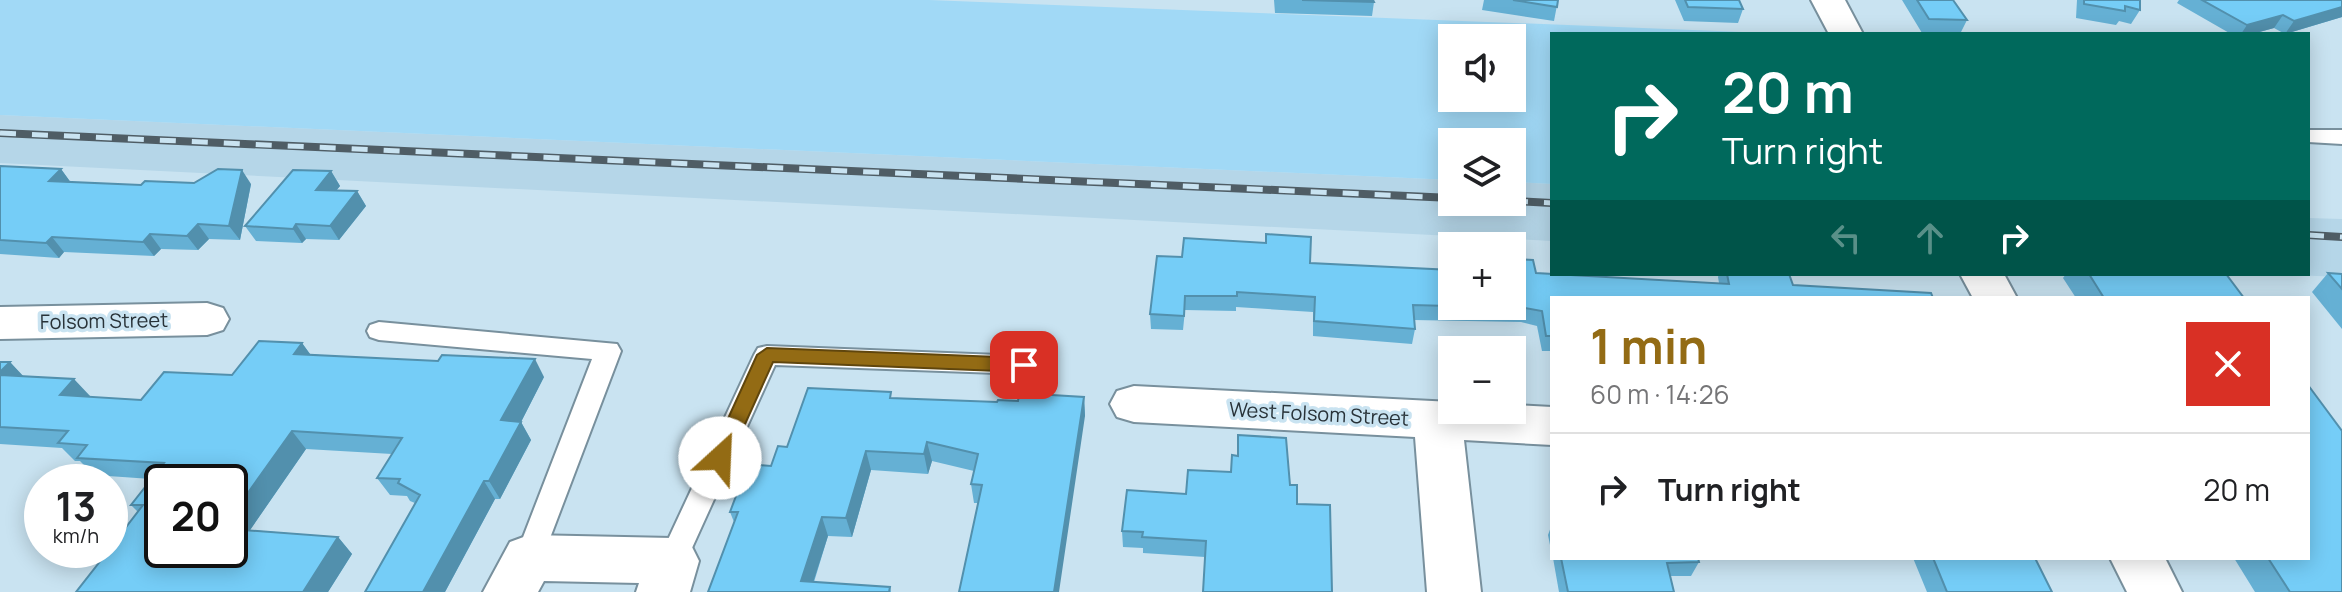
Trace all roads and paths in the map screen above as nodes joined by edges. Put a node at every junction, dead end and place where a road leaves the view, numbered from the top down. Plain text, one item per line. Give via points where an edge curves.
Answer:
1 (1828, 0) edge
2 (1845, 32) edge
3 (2310, 136) edge
4 (2342, 137) edge
5 (1983, 276) edge
6 (1994, 296) edge
7 (207, 319) dead end
8 (0, 323) edge
9 (379, 331) dead end
10 (1024, 365) dead end
11 (1134, 404) dead end
12 (1438, 420) edge
13 (1438, 424) edge
14 (1514, 424) edge
15 (1550, 426) edge
16 (2138, 560) edge
17 (520, 575) edge
18 (668, 577) edge
19 (1454, 592) edge
20 (2155, 592) edge

1 - 2 street
3 - 4 lane
5 - 6 street
7 - 8 street, Folsom Street
9 - 17 lane via 608,351
10 - 18 lane via 767,355
11 - 12 street, West Folsom Street
13 - 19 street
14 - 15 street, West Folsom Street
16 - 20 street
17 - 18 street

